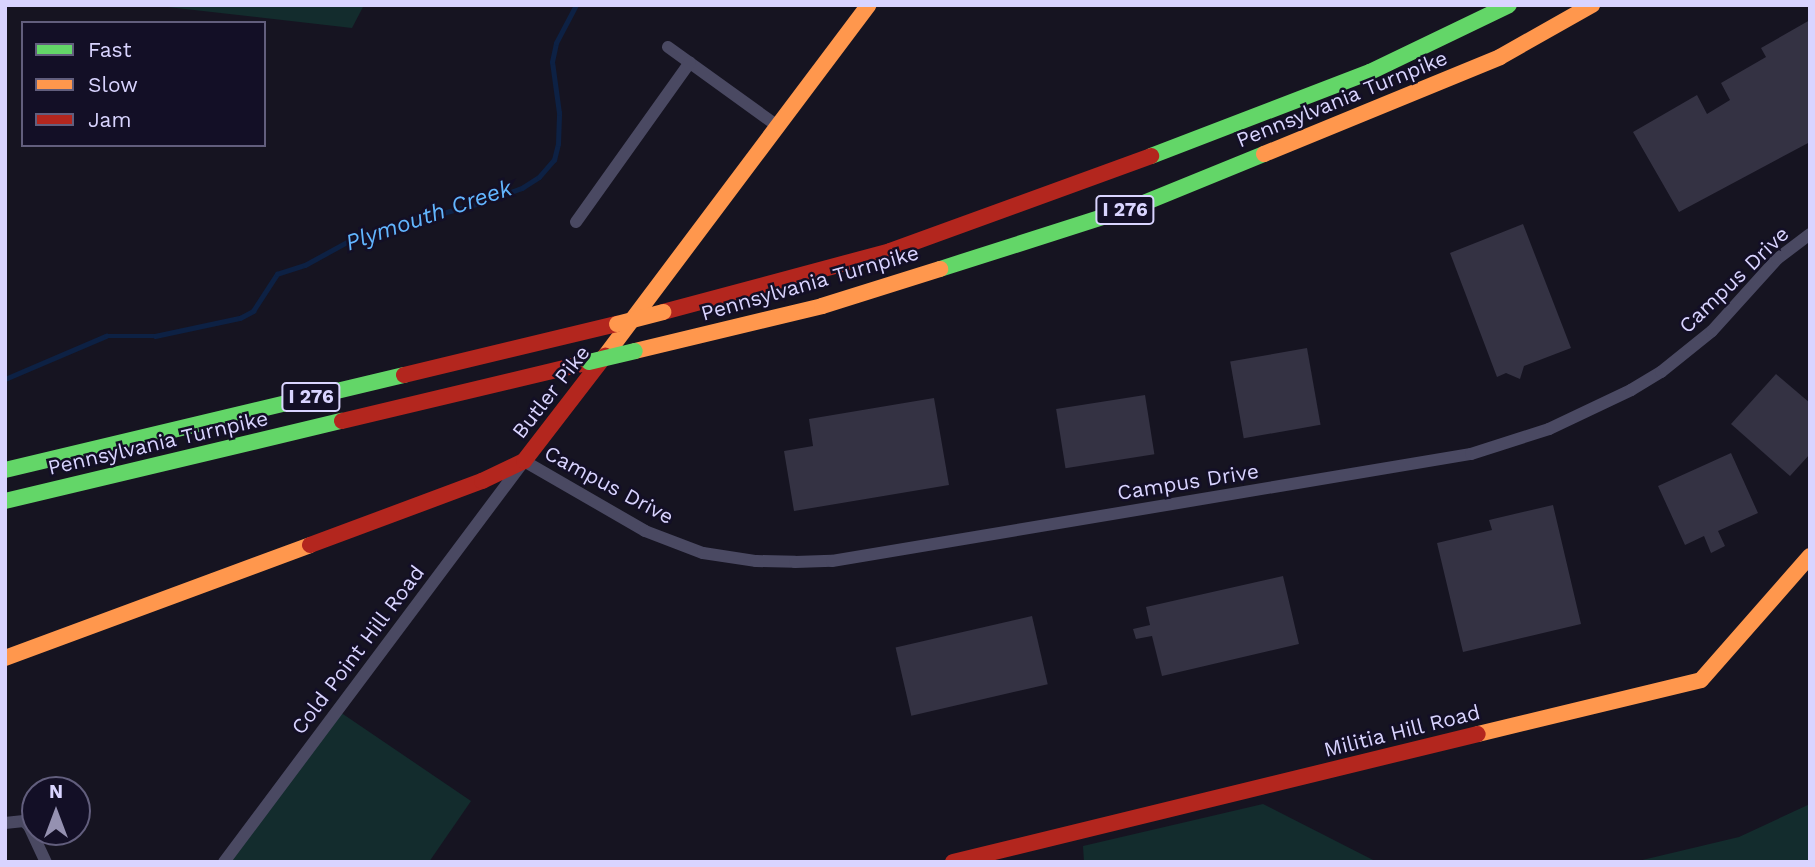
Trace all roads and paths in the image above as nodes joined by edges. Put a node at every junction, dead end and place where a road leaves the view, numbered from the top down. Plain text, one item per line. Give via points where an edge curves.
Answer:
1 (869, 5) edge
2 (1509, 5) edge
3 (1592, 5) edge
4 (668, 47) dead end
5 (690, 62) junction
6 (779, 127) junction
7 (576, 222) dead end
8 (1810, 234) edge
9 (524, 461) junction
10 (5, 470) edge
11 (5, 501) edge
12 (1810, 556) edge
13 (5, 658) edge
14 (5, 823) edge
15 (46, 862) edge
16 (225, 862) edge
17 (953, 862) edge

1 - 6 main road, Butler Pike
2 - 10 main road, Pennsylvania Turnpike / I 276, bridge via 1370,72 1061,191 890,251 617,324
3 - 11 main road, Pennsylvania Turnpike / I 276, bridge via 1500,57 1134,207 822,306
4 - 5 street
5 - 6 street
5 - 7 street
6 - 9 main road, Butler Pike
8 - 9 street, Campus Drive via 1777,259 1712,331 1661,372 1549,429 1471,454 832,561 795,562 704,553 645,531
9 - 13 main road, Butler Pike via 482,481
9 - 16 street, Cold Point Hill Road
12 - 17 main road, Militia Hill Road via 1701,680
14 - 15 street via 24,821

